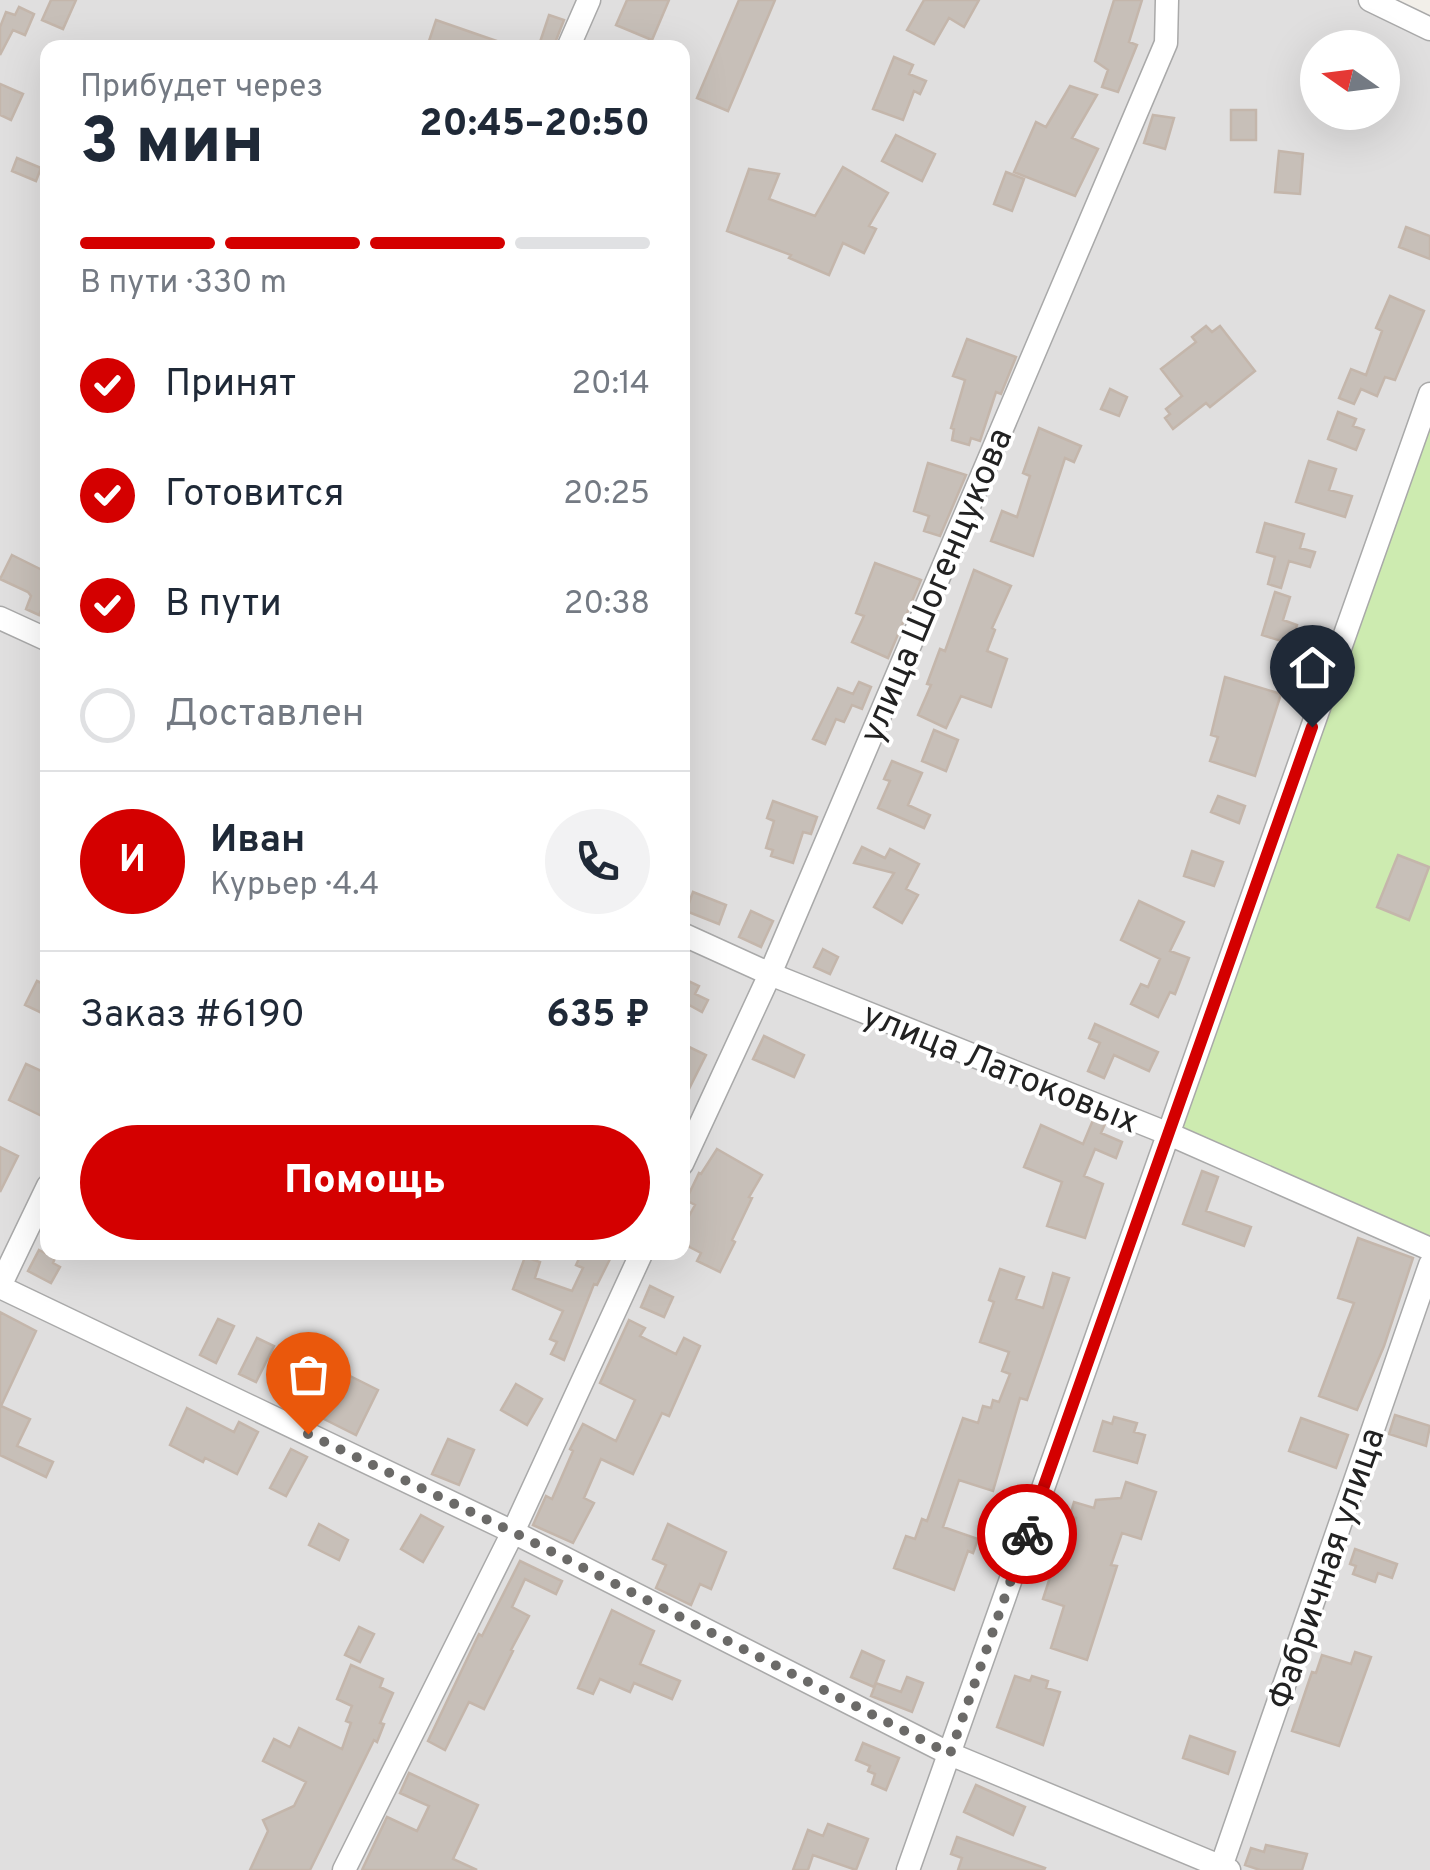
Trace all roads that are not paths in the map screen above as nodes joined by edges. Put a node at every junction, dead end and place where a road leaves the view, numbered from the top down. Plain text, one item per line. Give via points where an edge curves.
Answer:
1 (589, 0) edge
2 (1167, 0) edge
3 (1370, 0) edge
4 (1430, 28) edge
5 (572, 40) edge
6 (1430, 394) edge
7 (0, 618) edge
8 (40, 636) edge
9 (690, 938) edge
10 (770, 974) junction
11 (1169, 1134) junction
12 (690, 1147) edge
13 (40, 1203) edge
14 (1430, 1249) edge
15 (638, 1260) edge
16 (1430, 1265) edge
17 (0, 1286) edge
18 (513, 1532) junction
19 (950, 1754) junction
20 (1223, 1869) edge
21 (344, 1870) edge
22 (908, 1870) edge

1 - 5 street
2 - 10 street, улица Шогенцукова via 1166,42
3 - 4 street
6 - 11 street
7 - 8 street
9 - 10 street, улица Латоковых
10 - 11 street, улица Латоковых
10 - 12 street, улица Шогенцукова
11 - 14 street, улица Латоковых
11 - 19 street
13 - 17 street
15 - 18 street
16 - 20 street, Фабричная улица
17 - 18 street
18 - 19 street
18 - 21 street
19 - 20 street
19 - 22 street

